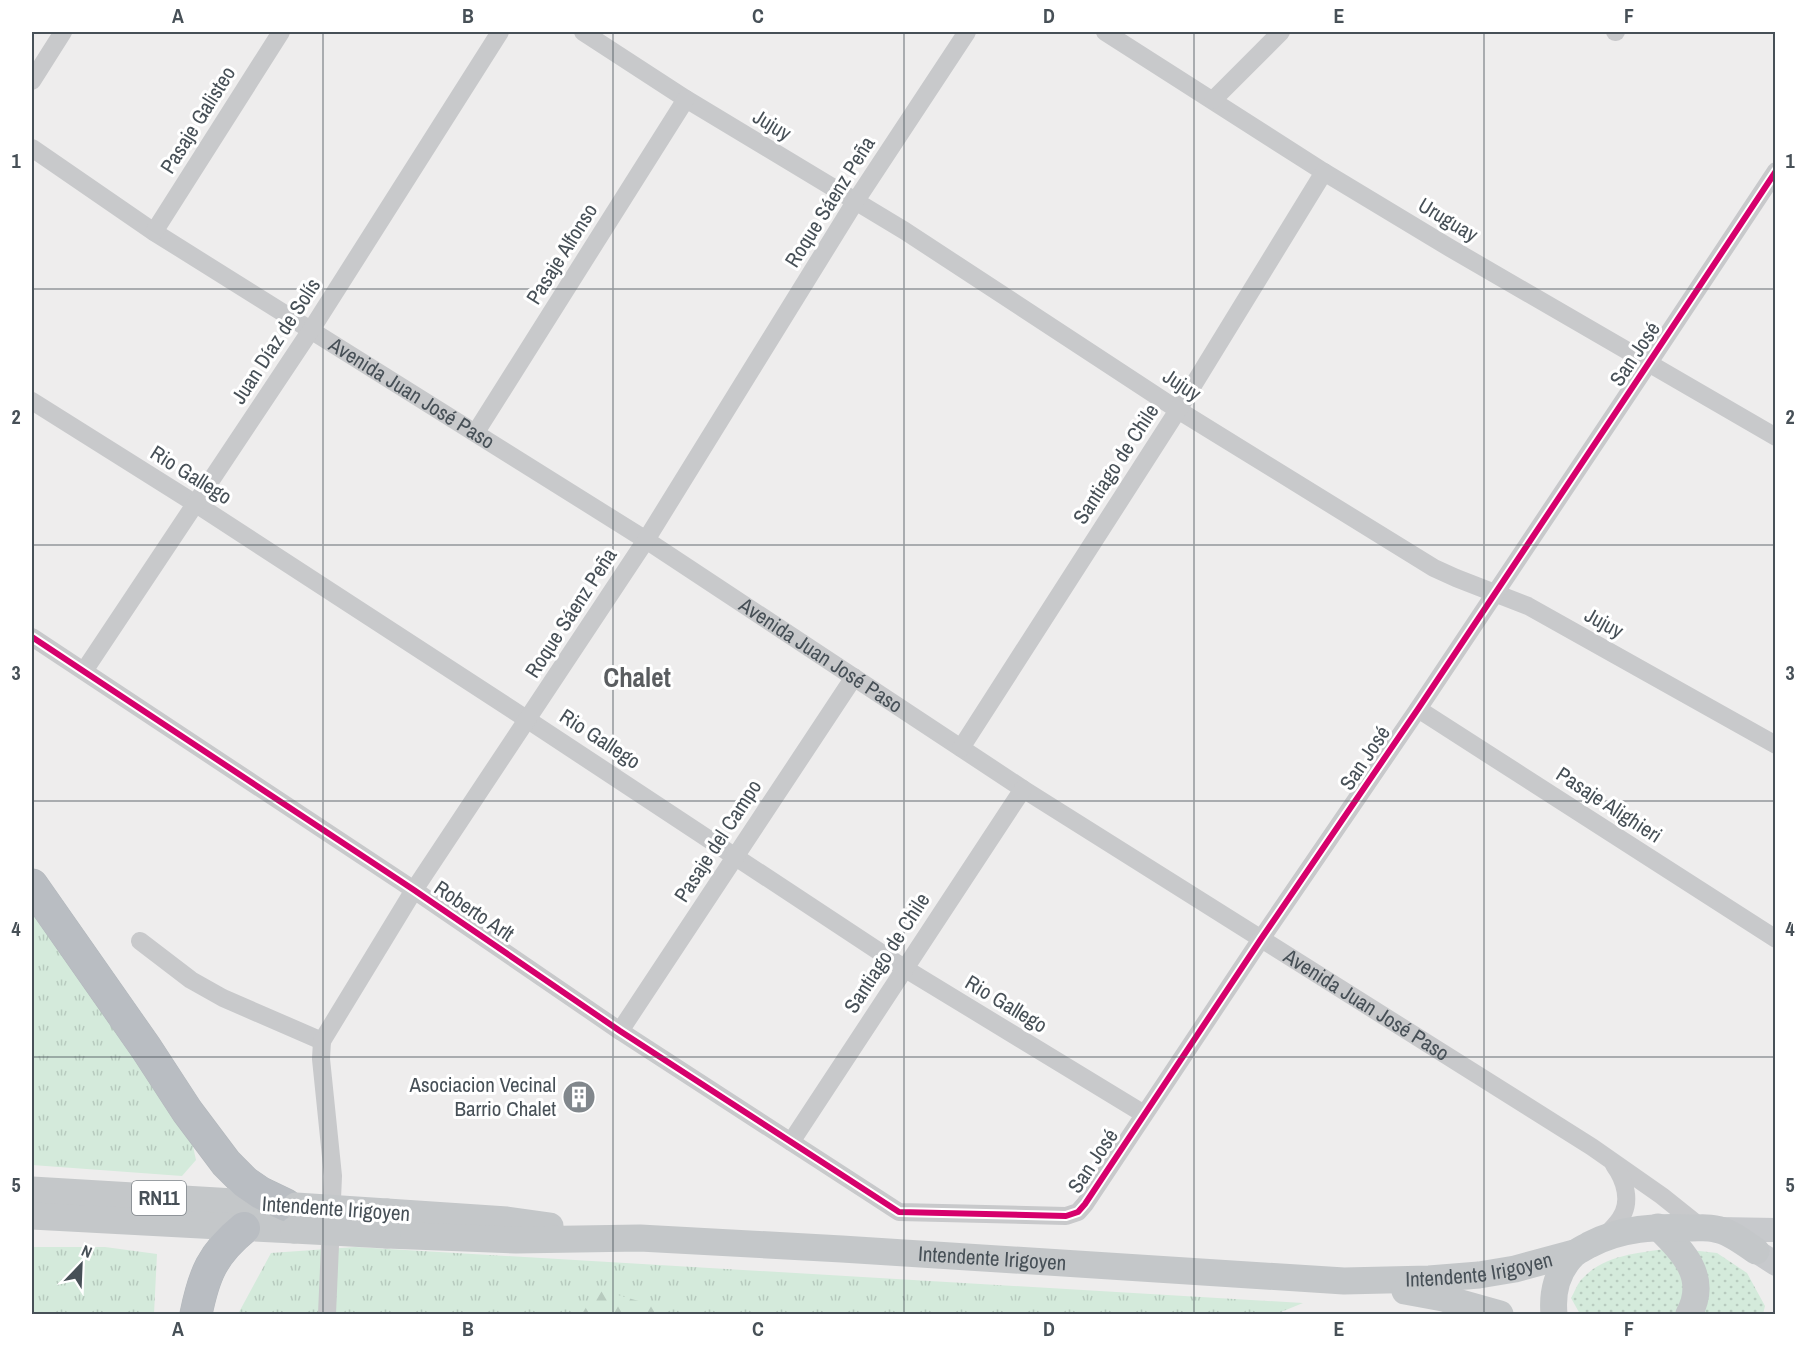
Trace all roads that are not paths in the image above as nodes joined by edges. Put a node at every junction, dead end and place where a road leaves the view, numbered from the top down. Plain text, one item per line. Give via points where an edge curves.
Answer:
1 (63, 32) edge
2 (281, 32) edge
3 (500, 32) edge
4 (583, 32) edge
5 (967, 32) edge
6 (1105, 32) edge
7 (1281, 32) edge
8 (32, 81) edge
9 (686, 99) junction
10 (1214, 100) junction
11 (32, 148) edge
12 (1776, 171) edge
13 (1324, 172) junction
14 (855, 202) junction
15 (154, 232) junction
16 (311, 330) junction
17 (1648, 364) junction
18 (32, 401) edge
19 (1178, 410) junction
20 (476, 432) junction
21 (1776, 437) edge
22 (196, 504) junction
23 (646, 540) junction
24 (1494, 594) junction
25 (32, 637) edge
26 (84, 671) junction
27 (854, 677) junction
28 (1418, 709) junction
29 (528, 720) junction
30 (1776, 745) edge
31 (961, 748) junction
32 (1023, 789) junction
33 (735, 855) junction
34 (32, 885) edge
35 (414, 890) junction
36 (1261, 939) junction
37 (1776, 939) edge
38 (140, 941) dead end
39 (904, 968) junction
40 (620, 1031) junction
41 (322, 1041) junction
42 (1144, 1113) junction
43 (790, 1142) junction
44 (1612, 1161) junction
45 (32, 1190) edge
46 (899, 1212) joint
47 (292, 1214) junction
48 (32, 1216) edge
49 (1658, 1227) junction
50 (244, 1228) junction
51 (1710, 1228) junction
52 (1776, 1230) edge
53 (1605, 1237) junction
54 (1574, 1253) junction
55 (1766, 1258) edge
56 (1344, 1281) junction
57 (196, 1314) edge
58 (327, 1314) edge
59 (1500, 1314) edge
60 (1554, 1314) edge
61 (1689, 1314) edge

1 - 8 street
2 - 15 street, Pasaje Galisteo
3 - 16 street, Juan Díaz de Solís
4 - 9 street, Jujuy
5 - 14 street, Roque Sáenz Peña
6 - 10 street, Uruguay
7 - 10 street
9 - 14 street, Jujuy
9 - 20 street, Pasaje Alfonso
10 - 13 street, Uruguay
11 - 15 street, Avenida Juan José Paso
12 - 17 street, San José
13 - 17 street, Uruguay
13 - 19 street, Santiago de Chile
14 - 19 street, Jujuy
14 - 23 street, Roque Sáenz Peña
15 - 16 street, Avenida Juan José Paso
16 - 20 street, Avenida Juan José Paso
16 - 22 street, Juan Díaz de Solís
17 - 21 street, Uruguay
17 - 24 street, San José
18 - 22 street, Rio Gallego
19 - 24 street, Jujuy via 1434,568
19 - 31 street, Santiago de Chile
20 - 23 street, Avenida Juan José Paso
22 - 26 street, Juan Díaz de Solís
22 - 29 street, Rio Gallego
23 - 27 street, Avenida Juan José Paso
23 - 29 street, Roque Sáenz Peña
24 - 28 street, San José
24 - 30 street, Jujuy via 1528,606
25 - 26 street, Roberto Arlt
26 - 35 street, Roberto Arlt
27 - 31 street, Avenida Juan José Paso
27 - 33 street, Pasaje del Campo
28 - 36 street, San José
28 - 37 street, Pasaje Alighieri
29 - 33 street, Rio Gallego
29 - 35 street, Roque Sáenz Peña
31 - 32 street, Avenida Juan José Paso
32 - 36 street, Avenida Juan José Paso
32 - 39 street, Santiago de Chile
33 - 39 street, Rio Gallego
33 - 40 street, Pasaje del Campo
34 - 47 highway via 226,1163
35 - 40 street, Roberto Arlt
35 - 41 street, Roque Sáenz Peña
36 - 42 street, San José
36 - 44 street, Avenida Juan José Paso
38 - 41 street via 223,998
39 - 42 street, Rio Gallego
39 - 43 street, Santiago de Chile
40 - 43 street, Roberto Arlt
41 - 58 street via 333,1176
42 - 46 street, San José via 1078,1212 1066,1216
43 - 46 street, Roberto Arlt
44 - 51 street, Avenida Juan José Paso
44 - 53 street via 1626,1188 1626,1204 1622,1217
45 - 47 main road, Intendente Irigoyen / RN11
47 - 50 main road, Intendente Irigoyen / RN11
47 - 56 main road, Intendente Irigoyen / RN11, bridge via 516,1240 640,1238
48 - 50 main road, Intendente Irigoyen / RN11
49 - 51 main road, Intendente Irigoyen
49 - 53 main road, Intendente Irigoyen
49 - 61 main road via 1683,1252 1692,1269 1696,1293
50 - 57 highway via 216,1255
51 - 52 main road
51 - 55 main road via 1740,1240
53 - 54 main road, Intendente Irigoyen
54 - 56 main road, Intendente Irigoyen via 1479,1275
54 - 60 main road via 1557,1280
56 - 59 main road, Intendente Irigoyen via 1443,1298

